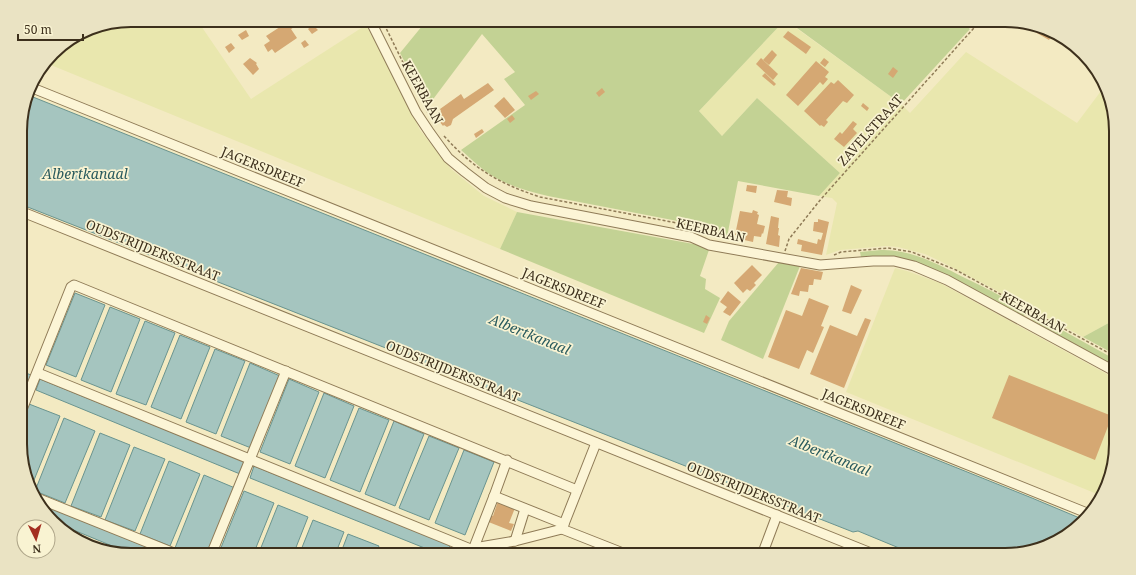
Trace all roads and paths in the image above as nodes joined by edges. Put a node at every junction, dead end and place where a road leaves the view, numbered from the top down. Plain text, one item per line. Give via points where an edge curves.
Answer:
1 (374, 27) edge
2 (386, 27) edge
3 (975, 27) edge
4 (36, 89) edge
5 (429, 114) dead end
6 (440, 132) dead end
7 (27, 214) edge
8 (731, 240) dead end
9 (779, 250) dead end
10 (784, 254) junction
11 (830, 256) dead end
12 (1109, 353) edge
13 (1109, 368) edge
14 (286, 371) junction
15 (38, 373) junction
16 (27, 398) edge
17 (596, 443) junction
18 (250, 460) junction
19 (507, 460) junction
20 (577, 490) junction
21 (494, 496) junction
22 (44, 501) edge
23 (525, 509) junction
24 (1084, 512) edge
25 (777, 515) junction
26 (563, 526) junction
27 (515, 541) junction
28 (162, 548) edge
29 (214, 548) edge
30 (465, 548) edge
31 (473, 548) edge
32 (485, 548) edge
33 (612, 548) edge
34 (765, 548) edge
35 (859, 548) edge

1 - 10 street, KEERBAAN via 416,112 430,133 448,158 486,188 505,198 531,206 691,237 709,245
2 - 5 path
3 - 10 path, ZAVELSTRAAT via 821,199 789,239
4 - 24 street, JAGERSDREEF
6 - 8 path via 477,167 491,177 517,189 540,197 714,230
7 - 17 street, OUDSTRIJDERSSTRAAT
9 - 10 path
10 - 13 street, KEERBAAN via 820,265 894,261 914,266 947,280
11 - 12 path via 841,252 888,248 912,252 962,274
14 - 15 street via 74,285
14 - 18 street
14 - 19 street
15 - 16 street
15 - 18 street
17 - 20 street
17 - 25 street, OUDSTRIJDERSSTRAAT
18 - 29 street
18 - 30 street
19 - 20 street
19 - 21 street
20 - 26 street
21 - 23 street
21 - 31 street
22 - 28 street
23 - 26 street
23 - 27 street
25 - 34 street
25 - 35 street, OUDSTRIJDERSSTRAAT
26 - 27 street
26 - 33 street
27 - 32 street

